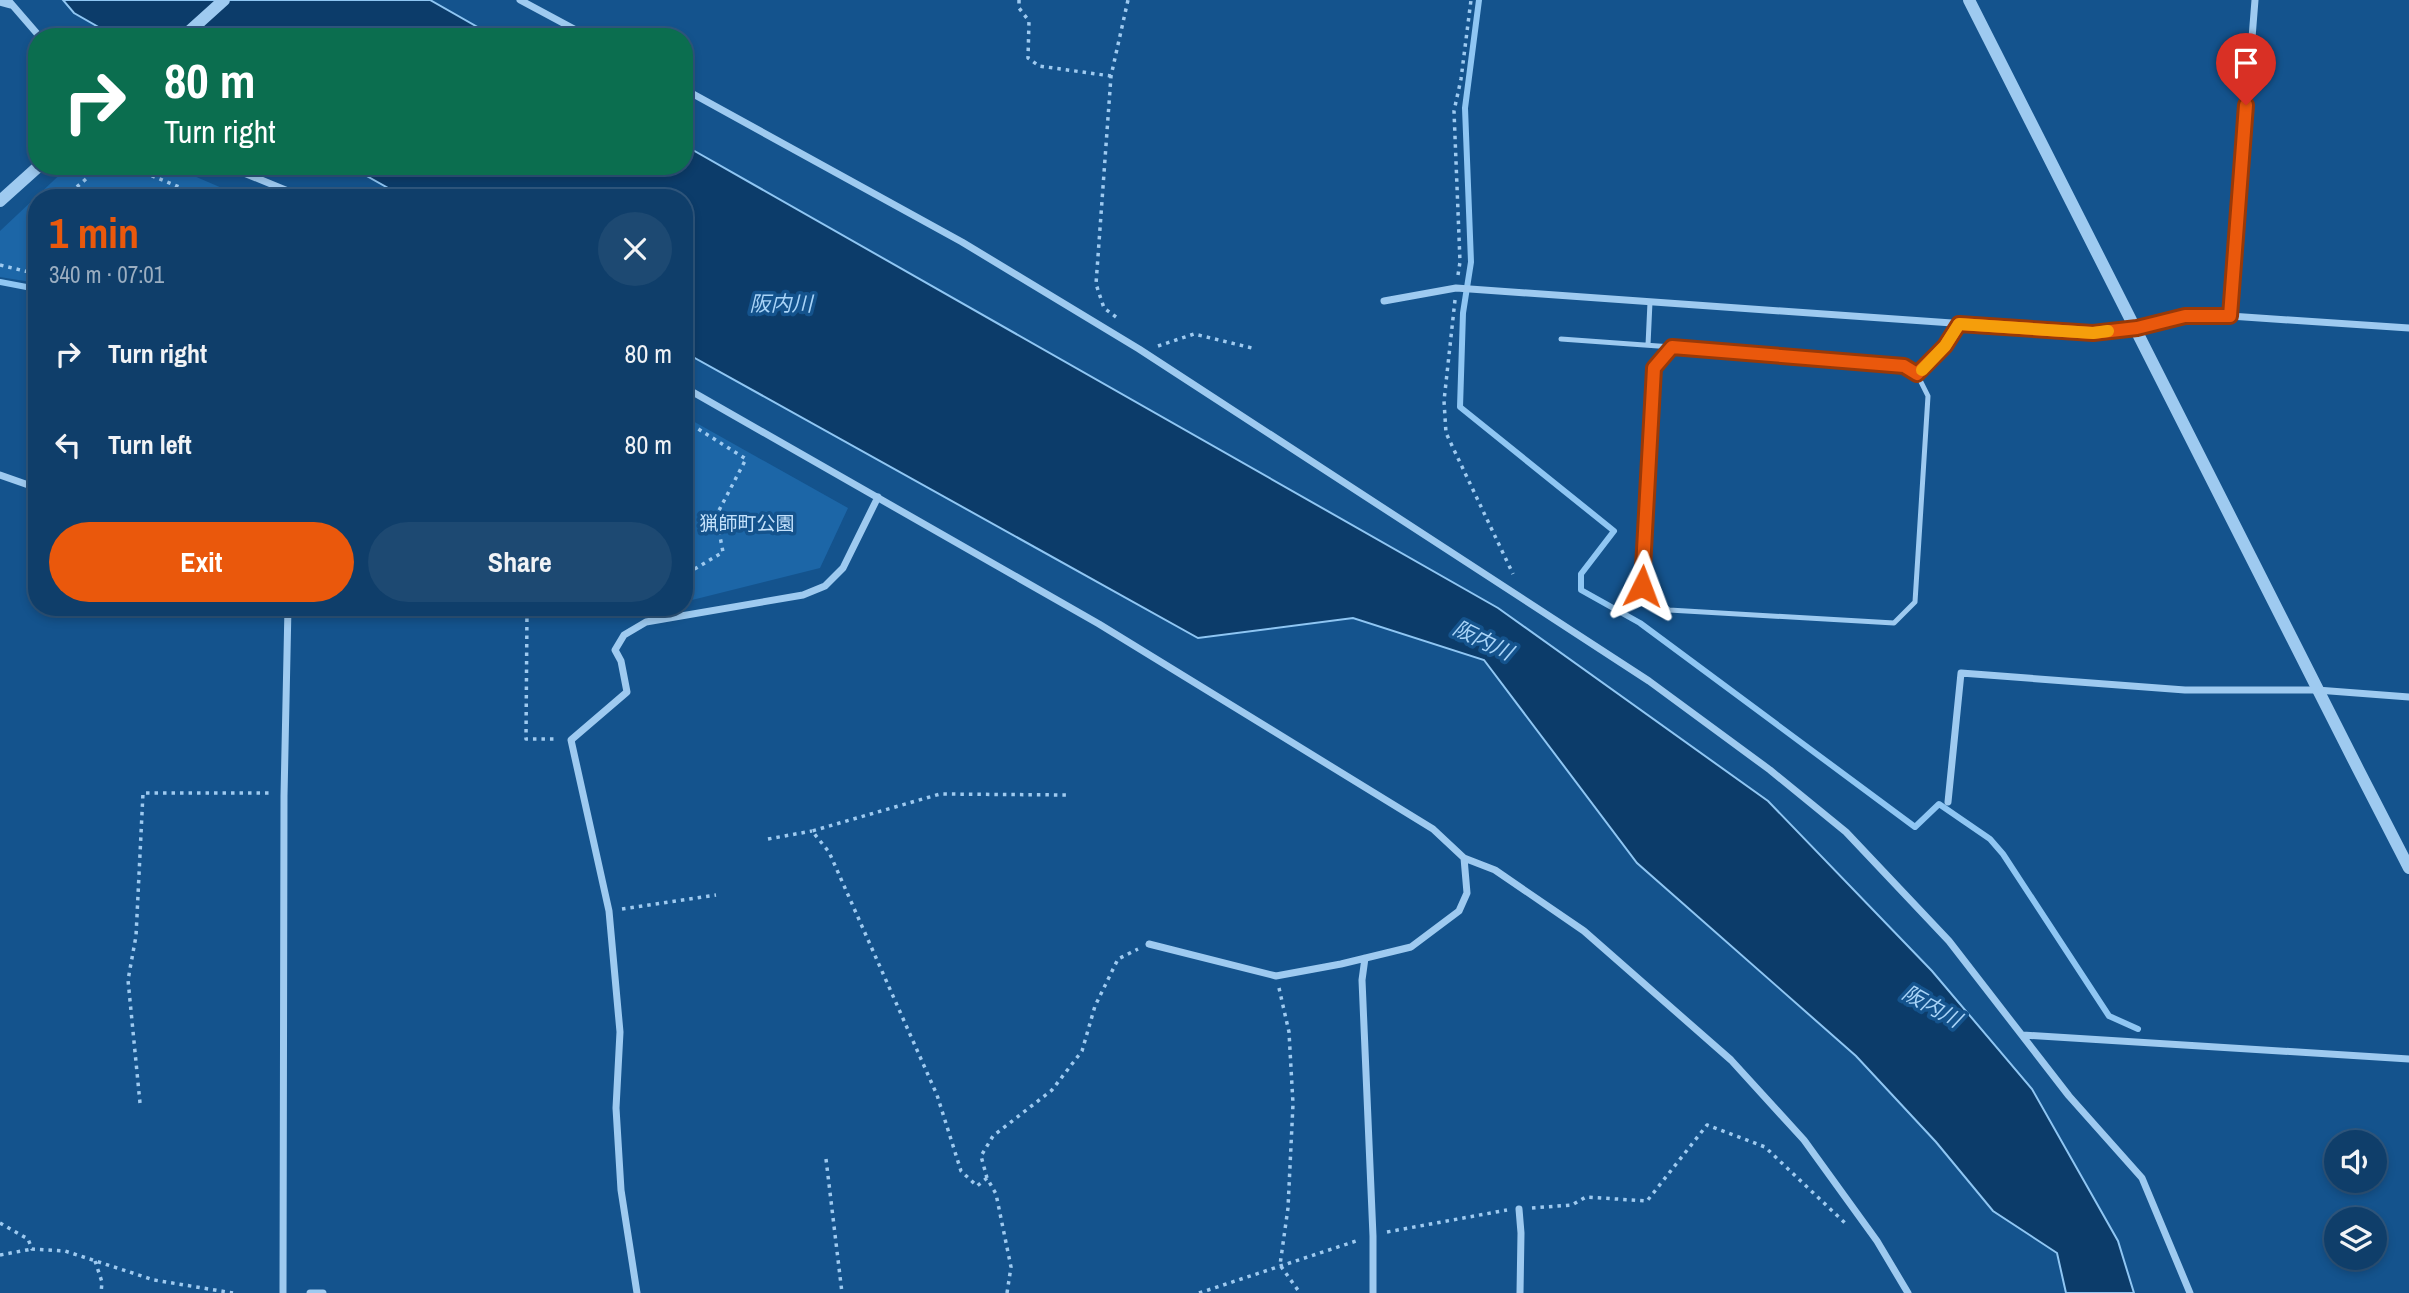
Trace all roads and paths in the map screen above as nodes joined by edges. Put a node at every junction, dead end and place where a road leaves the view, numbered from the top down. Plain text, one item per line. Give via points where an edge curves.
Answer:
1 (224, 0) edge
2 (520, 0) edge
3 (1019, 0) edge
4 (1128, 0) edge
5 (1471, 0) edge
6 (1969, 0) edge
7 (2255, 0) edge
8 (0, 2) edge
9 (9, 3) edge
10 (32, 28) edge
11 (193, 28) edge
12 (572, 28) edge
13 (1111, 76) junction
14 (693, 94) edge
15 (29, 175) edge
16 (91, 175) edge
17 (148, 175) edge
18 (249, 175) edge
19 (74, 189) edge
20 (180, 189) edge
21 (283, 189) edge
22 (0, 201) edge
23 (0, 265) edge
24 (28, 272) edge
25 (1456, 288) junction
26 (1384, 301) dead end
27 (1650, 302) junction
28 (2230, 316) junction
29 (1121, 321) dead end
30 (1959, 324) junction
31 (2137, 328) junction
32 (2409, 328) edge
33 (1561, 339) dead end
34 (1648, 345) junction
35 (1672, 347) junction
36 (1252, 348) dead end
37 (1139, 349) junction
38 (1917, 374) junction
39 (693, 392) edge
40 (693, 426) edge
41 (0, 475) edge
42 (28, 485) edge
43 (878, 497) junction
44 (693, 570) edge
45 (1513, 594) junction
46 (693, 614) edge
47 (288, 616) edge
48 (527, 616) edge
49 (681, 616) edge
50 (2317, 690) junction
51 (2409, 697) edge
52 (570, 740) junction
53 (1069, 795) dead end
54 (284, 796) junction
55 (1948, 802) dead end
56 (812, 831) junction
57 (768, 839) dead end
58 (1464, 858) junction
59 (2409, 868) edge
60 (716, 895) dead end
61 (610, 911) junction
62 (1149, 944) joint
63 (1365, 958) junction
64 (1276, 976) junction
65 (2023, 1035) junction
66 (2409, 1059) edge
67 (140, 1103) dead end
68 (826, 1159) dead end
69 (987, 1178) junction
70 (1519, 1209) junction
71 (0, 1223) edge
72 (1373, 1236) junction
73 (1877, 1241) junction
74 (32, 1249) junction
75 (0, 1255) edge
76 (95, 1261) junction
77 (1280, 1265) junction
78 (101, 1293) edge
79 (233, 1293) edge
80 (283, 1293) edge
81 (310, 1293) edge
82 (323, 1293) edge
83 (637, 1293) edge
84 (842, 1293) edge
85 (1007, 1293) edge
86 (1199, 1293) edge
87 (1300, 1293) edge
88 (1373, 1293) edge
89 (1520, 1293) edge
90 (1908, 1293) edge
91 (2190, 1293) edge

1 - 11 street
2 - 12 street
3 - 13 path via 1029,21 1028,58 1039,66
4 - 13 path
5 - 25 path via 1454,111 1460,262
6 - 31 street
7 - 28 street
8 - 9 street
9 - 10 street
13 - 29 path via 1096,284 1104,308
14 - 37 street via 962,242
15 - 22 street
16 - 19 path
17 - 20 path
18 - 21 street
23 - 24 path
25 - 26 street
25 - 27 street
25 - 45 path via 1444,401 1446,433 1513,574
27 - 30 street
27 - 34 lane
28 - 31 street via 2185,316
28 - 32 street
30 - 31 street via 2093,333
30 - 38 lane
31 - 50 street
33 - 34 lane
34 - 35 lane
35 - 38 lane via 1904,366
35 - 38 lane via 1654,368 1642,586 1668,610 1894,623 1916,602 1928,396
36 - 37 path via 1194,334
37 - 45 street
39 - 43 street
40 - 44 path via 746,459 716,516 723,552
41 - 42 street
43 - 46 street via 843,568 825,586 803,595
43 - 58 street via 1099,624 1433,829
45 - 65 street via 1649,681 1846,832 1949,941
47 - 54 street
48 - 52 path via 526,740
49 - 52 street via 646,622 624,635 615,650 627,692
50 - 51 street
50 - 55 street via 2185,690 1961,673
50 - 59 street
52 - 61 street
53 - 56 path via 940,794
54 - 67 path via 143,793 136,936 128,980
54 - 80 street
56 - 57 path
56 - 69 path via 829,852 905,1019 937,1095 961,1171 977,1186
58 - 63 street via 1467,893 1459,911 1411,947
58 - 73 street via 1495,870 1584,931 1731,1060 1804,1140
60 - 61 path
61 - 83 street via 620,1032 616,1108 621,1190
62 - 64 street
62 - 69 path via 1118,959 1095,1006 1082,1051 1052,1090 993,1136 981,1156
63 - 64 street
63 - 72 street via 1362,980
64 - 77 path via 1289,1032 1293,1104
65 - 66 street
65 - 91 street via 2069,1096 2142,1178
68 - 84 path
69 - 85 path via 996,1194 1011,1267
70 - 72 path
70 - 73 path via 1572,1205 1586,1197 1647,1201 1707,1125 1765,1147 1864,1241
70 - 89 street
71 - 74 path via 28,1239
72 - 77 path
72 - 88 street
73 - 90 street
74 - 75 path
74 - 76 path via 65,1251
76 - 78 path
76 - 79 path via 154,1280
77 - 86 path
77 - 87 path
81 - 82 street

